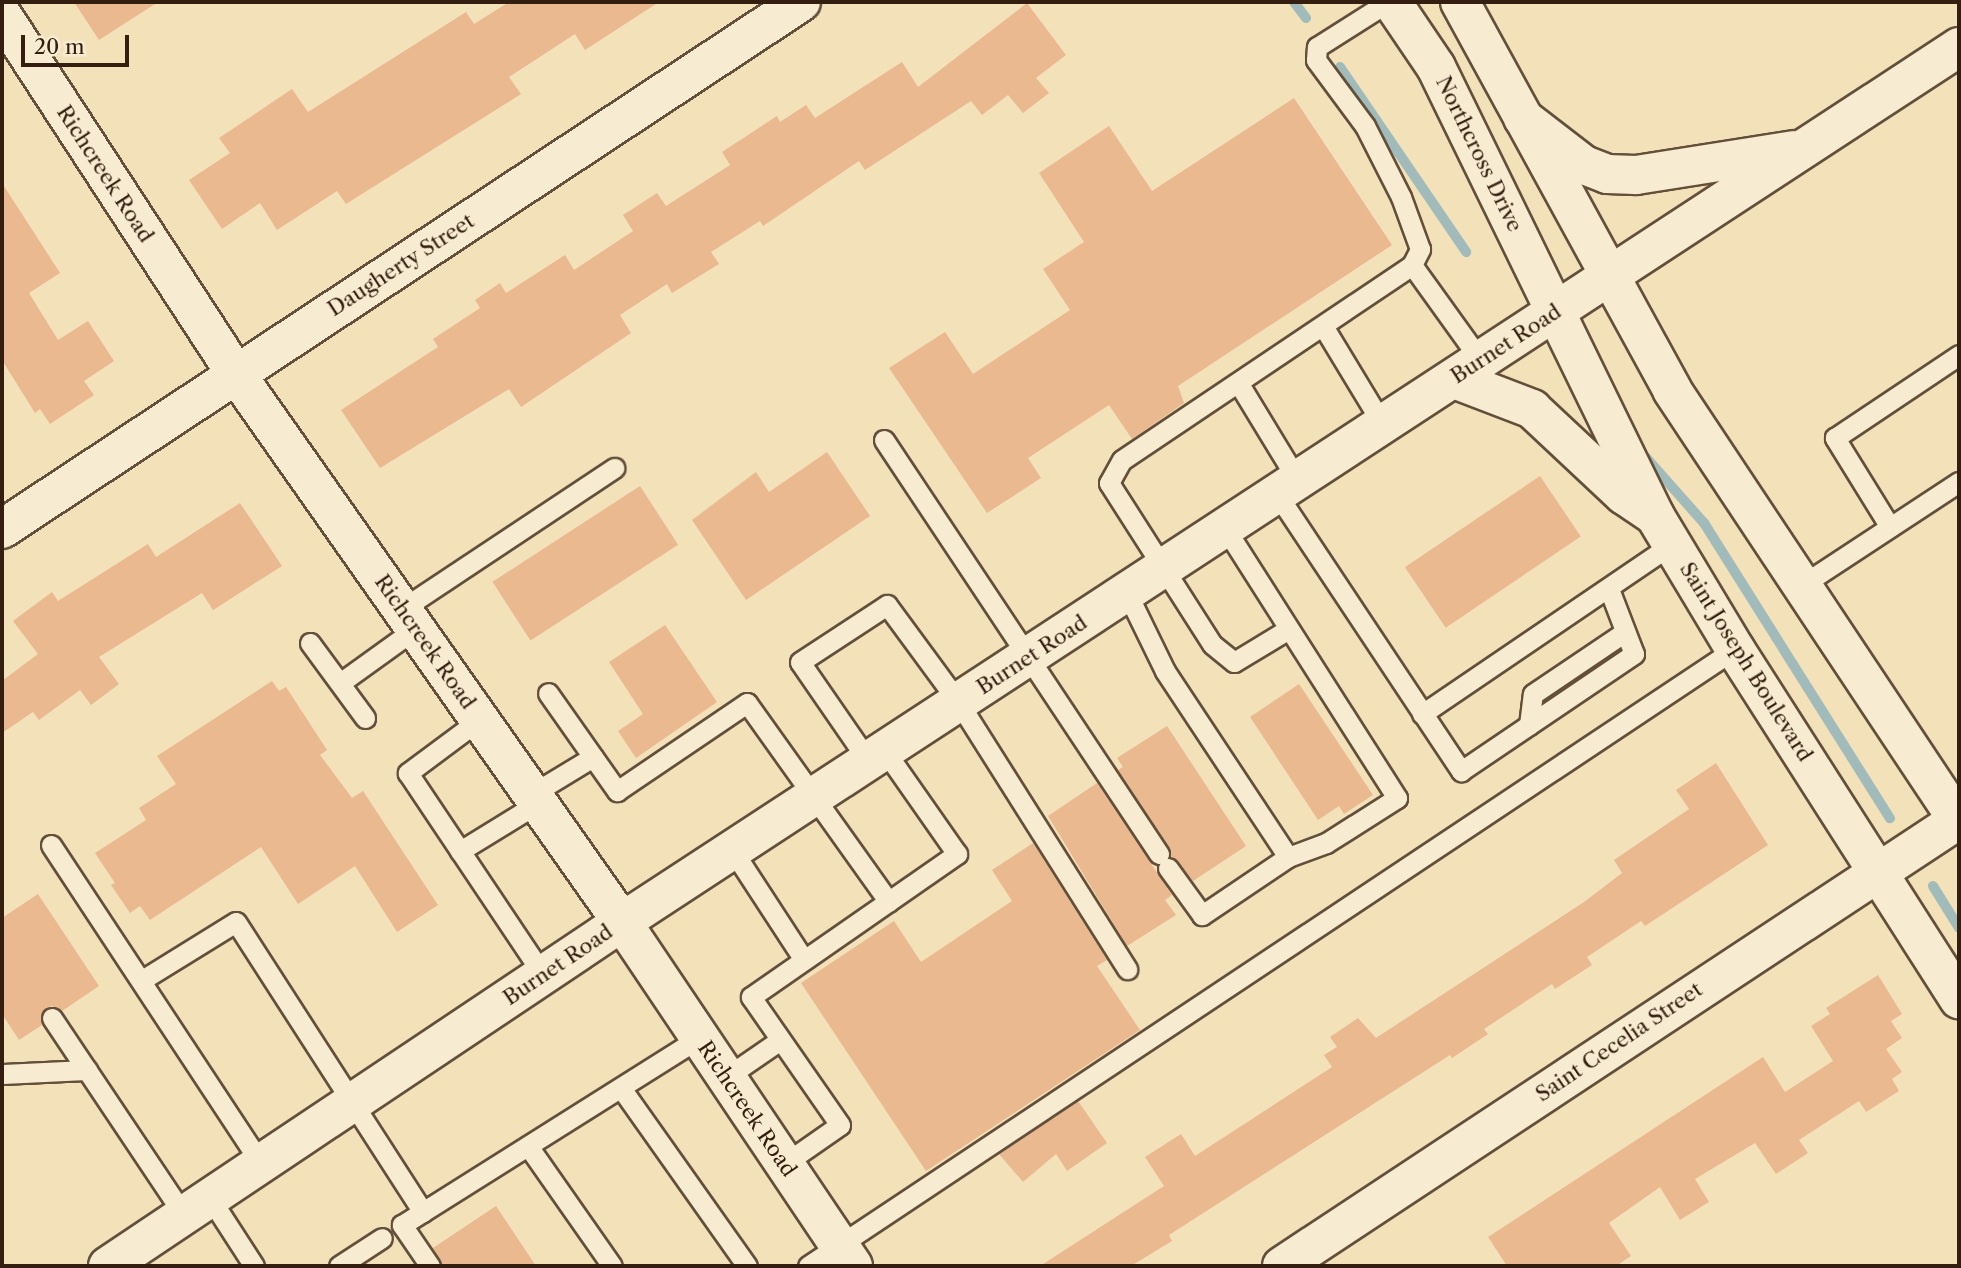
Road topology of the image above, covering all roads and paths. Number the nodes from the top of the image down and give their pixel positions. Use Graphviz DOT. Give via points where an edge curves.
graph roads {
  1 [pos="801,2"];
  2 [pos="1390,2"];
  3 [pos="1460,2"];
  4 [pos="2,15"];
  5 [pos="1959,47"];
  6 [pos="1523,118"];
  7 [pos="1808,148"];
  8 [pos="1412,265"];
  9 [pos="1611,275"];
  10 [pos="1557,311"];
  11 [pos="1323,326"];
  12 [pos="1959,355"];
  13 [pos="1467,370"];
  14 [pos="236,374"];
  15 [pos="1239,384"];
  16 [pos="1383,425"];
  17 [pos="884,440"];
  18 [pos="614,468"];
  19 [pos="1959,482"];
  20 [pos="1288,487"];
  21 [pos="1891,527"];
  22 [pos="1225,528"];
  23 [pos="2,529"];
  24 [pos="1664,530"];
  25 [pos="1161,570"];
  26 [pos="1802,586"];
  27 [pos="1609,589"];
  28 [pos="1127,593"];
  29 [pos="408,619"];
  30 [pos="1287,630"];
  31 [pos="310,643"];
  32 [pos="1735,649"];
  33 [pos="1026,659"];
  34 [pos="340,683"];
  35 [pos="548,693"];
  36 [pos="959,703"];
  37 [pos="1422,714"];
  38 [pos="365,718"];
  39 [pos="479,720"];
  40 [pos="877,756"];
  41 [pos="593,757"];
  42 [pos="535,798"];
  43 [pos="813,799"];
  44 [pos="1959,820"];
  45 [pos="51,845"];
  46 [pos="460,851"];
  47 [pos="733,851"];
  48 [pos="1288,857"];
  49 [pos="1878,870"];
  50 [pos="888,901"];
  51 [pos="622,922"];
  52 [pos="804,960"];
  53 [pos="1127,969"];
  54 [pos="543,975"];
  55 [pos="142,980"];
  56 [pos="1959,999"];
  57 [pos="52,1018"];
  58 [pos="699,1038"];
  59 [pos="780,1040"];
  60 [pos="87,1070"];
  61 [pos="2,1074"];
  62 [pos="726,1077"];
  63 [pos="621,1088"];
  64 [pos="353,1103"];
  65 [pos="528,1146"];
  66 [pos="261,1164"];
  67 [pos="784,1164"];
  68 [pos="197,1207"];
  69 [pos="424,1212"];
  70 [pos="382,1238"];
  71 [pos="846,1255"];
  72 [pos="107,1266"];
  73 [pos="254,1266"];
  74 [pos="339,1266"];
  75 [pos="430,1266"];
  76 [pos="612,1266"];
  77 [pos="747,1266"];
  78 [pos="808,1266"];
  79 [pos="1282,1266"];
  1 -- 14 [label="street, Daugherty Street"];
  2 -- 8 [label="lane" via="1317,47 1316,61 1365,126 1401,197 1420,249"];
  2 -- 10 [label="street, Northcross Drive" via="1436,67"];
  3 -- 6 [label="street"];
  4 -- 14 [label="street, Richcreek Road"];
  5 -- 7 [label="street, Burnet Road"];
  6 -- 7 [label="street" via="1584,165 1607,174 1636,175"];
  6 -- 9 [label="street"];
  7 -- 9 [label="street, Burnet Road"];
  8 -- 11 [label="lane"];
  8 -- 13 [label="lane"];
  9 -- 10 [label="street, Burnet Road"];
  9 -- 26 [label="street" via="1672,390"];
  10 -- 13 [label="street, Burnet Road"];
  10 -- 24 [label="street, Saint Joseph Boulevard"];
  11 -- 15 [label="lane"];
  11 -- 16 [label="lane"];
  12 -- 21 [label="lane" via="1835,438"];
  13 -- 16 [label="street, Burnet Road"];
  13 -- 24 [label="street" via="1532,410"];
  14 -- 23 [label="street, Daugherty Street"];
  14 -- 29 [label="street, Richcreek Road"];
  15 -- 20 [label="lane"];
  15 -- 25 [label="lane" via="1122,460 1109,483"];
  16 -- 20 [label="street, Burnet Road"];
  17 -- 33 [label="lane"];
  18 -- 29 [label="lane"];
  19 -- 21 [label="lane"];
  20 -- 22 [label="street, Burnet Road"];
  20 -- 37 [label="lane"];
  21 -- 26 [label="lane"];
  22 -- 25 [label="street, Burnet Road"];
  22 -- 30 [label="lane"];
  24 -- 27 [label="lane"];
  24 -- 32 [label="street, Saint Joseph Boulevard"];
  25 -- 28 [label="street, Burnet Road"];
  25 -- 30 [label="lane" via="1212,644 1234,662"];
  26 -- 44 [label="street"];
  27 -- 37 [label="lane"];
  27 -- 37 [label="lane" via="1634,654 1461,771"];
  28 -- 33 [label="street, Burnet Road"];
  28 -- 48 [label="lane" via="1165,671"];
  29 -- 34 [label="lane"];
  29 -- 39 [label="street, Richcreek Road"];
  30 -- 48 [label="lane" via="1397,798 1326,843"];
  31 -- 34 [label="lane"];
  32 -- 49 [label="street, Saint Joseph Boulevard"];
  32 -- 71 [label="lane"];
  33 -- 36 [label="street, Burnet Road"];
  33 -- 48 [label="lane" via="1202,915"];
  34 -- 38 [label="lane"];
  35 -- 41 [label="lane"];
  36 -- 40 [label="street, Burnet Road"];
  36 -- 40 [label="lane" via="887,605 800,662"];
  36 -- 53 [label="lane"];
  39 -- 42 [label="street, Richcreek Road"];
  39 -- 46 [label="lane" via="408,773"];
  40 -- 43 [label="street, Burnet Road"];
  40 -- 50 [label="lane" via="957,855"];
  41 -- 42 [label="lane"];
  41 -- 43 [label="lane" via="617,790 747,704"];
  42 -- 46 [label="lane"];
  42 -- 51 [label="street, Richcreek Road"];
  43 -- 47 [label="street, Burnet Road"];
  43 -- 50 [label="lane"];
  44 -- 49 [label="street, Saint Cecelia Street"];
  45 -- 55 [label="lane"];
  46 -- 54 [label="lane"];
  47 -- 51 [label="street, Burnet Road"];
  47 -- 52 [label="lane"];
  49 -- 56 [label="street, Saint Joseph Boulevard"];
  49 -- 79 [label="street, Saint Cecelia Street"];
  50 -- 52 [label="lane"];
  51 -- 54 [label="street, Burnet Road"];
  51 -- 58 [label="street, Richcreek Road"];
  52 -- 59 [label="lane" via="751,997"];
  54 -- 64 [label="street, Burnet Road"];
  55 -- 64 [label="lane" via="236,922"];
  55 -- 66 [label="lane"];
  57 -- 60 [label="lane"];
  58 -- 62 [label="street, Richcreek Road"];
  58 -- 63 [label="lane"];
  59 -- 62 [label="lane"];
  59 -- 67 [label="lane" via="840,1125"];
  60 -- 61 [label="lane"];
  60 -- 68 [label="lane"];
  62 -- 67 [label="street, Richcreek Road"];
  63 -- 65 [label="lane"];
  63 -- 77 [label="lane"];
  64 -- 66 [label="street, Burnet Road"];
  64 -- 69 [label="lane"];
  65 -- 69 [label="lane"];
  65 -- 76 [label="lane"];
  66 -- 68 [label="street, Burnet Road"];
  67 -- 71 [label="street, Richcreek Road"];
  68 -- 72 [label="street, Burnet Road"];
  68 -- 73 [label="lane"];
  69 -- 75 [label="lane" via="402,1226"];
  70 -- 74 [label="lane"];
  71 -- 78 [label="lane"];
}
